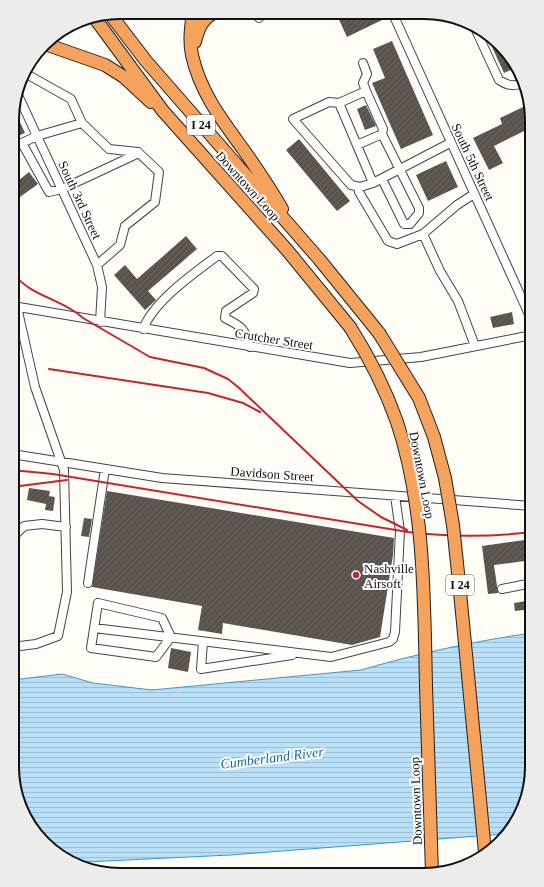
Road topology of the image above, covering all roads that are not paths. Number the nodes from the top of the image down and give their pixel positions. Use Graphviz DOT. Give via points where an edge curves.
graph roads {
  1 [pos="114,19"];
  2 [pos="192,19"];
  3 [pos="205,19"];
  4 [pos="395,19"];
  5 [pos="97,21"];
  6 [pos="479,36"];
  7 [pos="51,46"];
  8 [pos="192,55"];
  9 [pos="363,63"];
  10 [pos="29,75"];
  11 [pos="519,85"];
  12 [pos="366,91"];
  13 [pos="21,101"];
  14 [pos="339,103"];
  15 [pos="163,111"];
  16 [pos="82,123"];
  17 [pos="382,134"];
  18 [pos="37,136"];
  19 [pos="22,143"];
  20 [pos="450,143"];
  21 [pos="19,144"];
  22 [pos="357,145"];
  23 [pos="139,152"];
  24 [pos="400,169"];
  25 [pos="382,179"];
  26 [pos="373,183"];
  27 [pos="358,187"];
  28 [pos="62,189"];
  29 [pos="474,194"];
  30 [pos="295,232"];
  31 [pos="423,234"];
  32 [pos="97,265"];
  33 [pos="525,306"];
  34 [pos="19,308"];
  35 [pos="100,322"];
  36 [pos="19,323"];
  37 [pos="143,329"];
  38 [pos="525,336"];
  39 [pos="474,346"];
  40 [pos="250,347"];
  41 [pos="19,455"];
  42 [pos="60,462"];
  43 [pos="105,469"];
  44 [pos="395,496"];
  45 [pos="525,505"];
  46 [pos="66,527"];
  47 [pos="19,531"];
  48 [pos="88,583"];
  49 [pos="525,584"];
  50 [pos="502,589"];
  51 [pos="94,628"];
  52 [pos="171,637"];
  53 [pos="203,642"];
  54 [pos="19,646"];
  55 [pos="303,653"];
  56 [pos="485,847"];
  57 [pos="432,867"];
  1 -- 30 [label="highway, Downtown Loop / I 24" via="146,61"];
  2 -- 8 [label="highway"];
  3 -- 8 [label="highway" via="199,27"];
  4 -- 20 [label="street, South 5th Street"];
  5 -- 15 [label="highway, Downtown Loop / I 24"];
  6 -- 11 [label="street" via="499,80 505,84"];
  7 -- 15 [label="highway" via="105,65 124,77 139,93"];
  8 -- 30 [label="highway" via="200,83 211,104 263,177"];
  9 -- 12 [label="street" via="367,74 363,83"];
  10 -- 16 [label="street" via="71,99"];
  12 -- 14 [label="street"];
  12 -- 17 [label="street" via="383,129"];
  13 -- 18 [label="street, South 3rd Street"];
  14 -- 22 [label="street"];
  14 -- 27 [label="street" via="329,102 293,118 345,180"];
  15 -- 57 [label="highway, Downtown Loop / I 24, bridge" via="287,250 350,327 368,357 397,422 407,458 421,550"];
  16 -- 18 [label="street"];
  16 -- 23 [label="street" via="109,149"];
  17 -- 22 [label="street"];
  17 -- 24 [label="street"];
  18 -- 19 [label="street"];
  18 -- 28 [label="street, South 3rd Street"];
  19 -- 21 [label="street"];
  19 -- 28 [label="street" via="49,192"];
  20 -- 24 [label="street"];
  20 -- 29 [label="street, South 5th Street"];
  22 -- 26 [label="street"];
  23 -- 28 [label="street"];
  23 -- 32 [label="street" via="159,172 155,202 125,226 120,245"];
  24 -- 25 [label="street"];
  24 -- 25 [label="street" via="419,208 419,213 408,225 404,224"];
  25 -- 26 [label="street"];
  26 -- 27 [label="street"];
  27 -- 31 [label="street" via="388,241 397,244"];
  28 -- 32 [label="street, South 3rd Street"];
  29 -- 31 [label="street"];
  29 -- 33 [label="street, South 5th Street"];
  30 -- 56 [label="highway, Downtown Loop / I 24, bridge" via="379,333 419,398 434,437 445,478 453,525"];
  31 -- 39 [label="street" via="440,271 458,301"];
  32 -- 35 [label="street, South 3rd Street" via="102,288"];
  34 -- 35 [label="street, Crutcher Street"];
  35 -- 37 [label="street, Crutcher Street"];
  36 -- 42 [label="street" via="35,387"];
  37 -- 40 [label="street, Crutcher Street"];
  37 -- 40 [label="street" via="146,321 178,286 217,256 222,256 254,289 253,293 226,311 225,318 245,330"];
  38 -- 39 [label="street, Crutcher Street"];
  39 -- 40 [label="street, Crutcher Street" via="421,357 350,363"];
  41 -- 42 [label="street, Davidson Street"];
  42 -- 43 [label="street, Davidson Street"];
  42 -- 46 [label="street" via="64,470"];
  43 -- 44 [label="street, Davidson Street" via="162,478"];
  43 -- 48 [label="street"];
  44 -- 45 [label="street, Davidson Street"];
  44 -- 55 [label="street" via="400,531 395,632 392,639 369,648 331,657"];
  46 -- 47 [label="street" via="42,524 24,526"];
  46 -- 54 [label="street" via="67,592 58,636 36,644"];
  49 -- 50 [label="street"];
  51 -- 52 [label="street"];
  51 -- 52 [label="street" via="91,648 156,657"];
  51 -- 52 [label="street" via="98,603 162,618"];
  52 -- 53 [label="street"];
  53 -- 55 [label="street"];
  53 -- 55 [label="street" via="201,670"];
}
